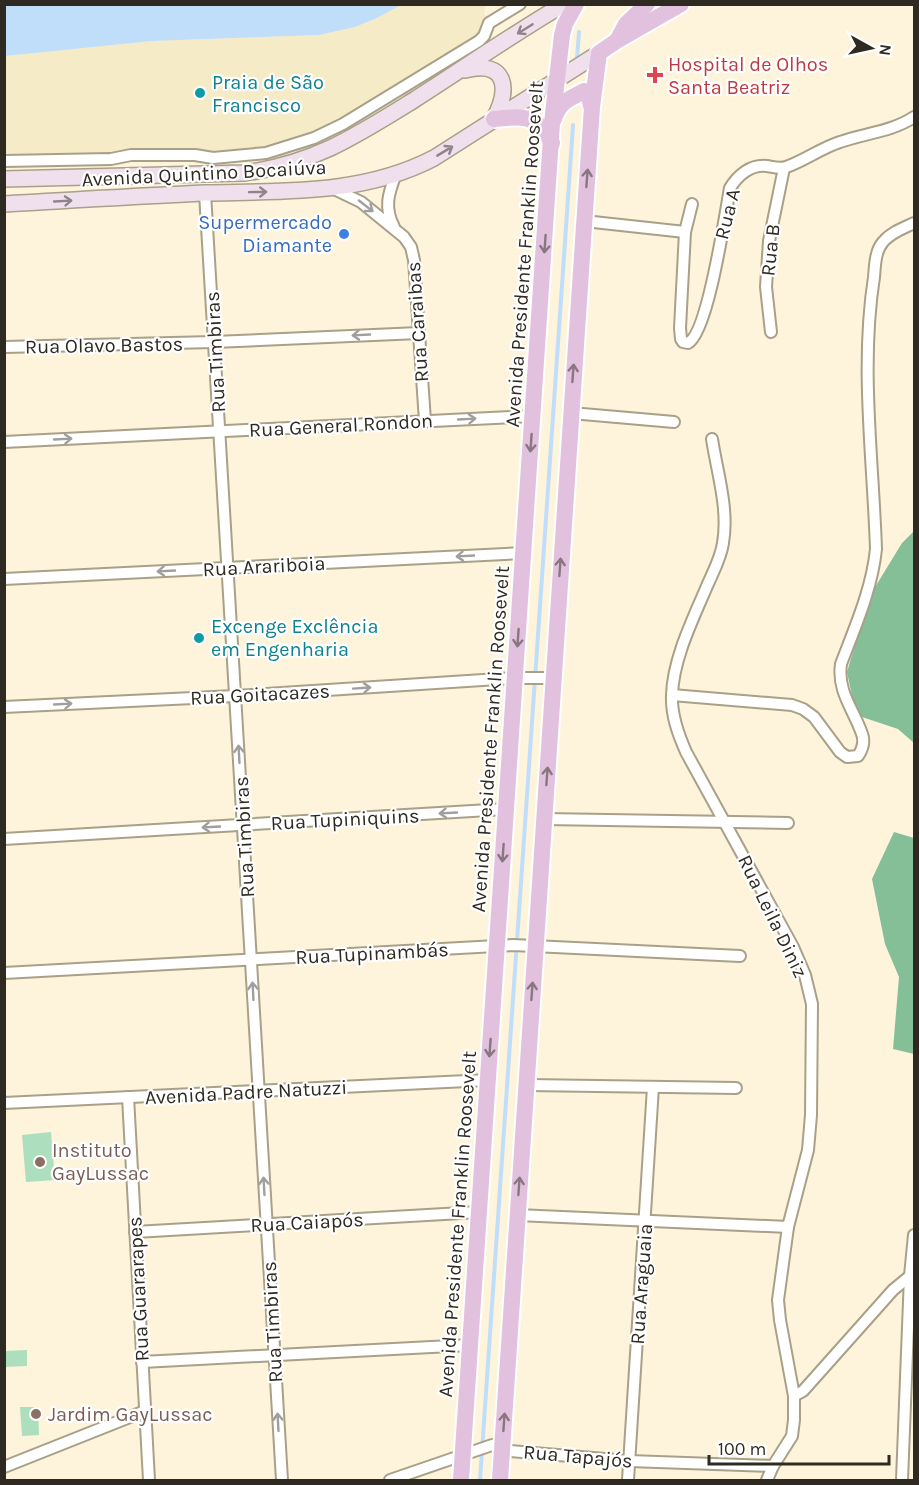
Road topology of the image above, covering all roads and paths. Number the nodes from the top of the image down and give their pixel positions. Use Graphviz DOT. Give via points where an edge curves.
graph roads {
  1 [pos="520,4"];
  2 [pos="564,4"];
  3 [pos="576,4"];
  4 [pos="647,4"];
  5 [pos="681,4"];
  6 [pos="618,40"];
  7 [pos="598,53"];
  8 [pos="460,71"];
  9 [pos="556,81"];
  10 [pos="592,106"];
  11 [pos="915,117"];
  12 [pos="494,119"];
  13 [pos="552,123"];
  14 [pos="552,143"];
  15 [pos="4,161"];
  16 [pos="784,168"];
  17 [pos="396,174"];
  18 [pos="4,179"];
  19 [pos="334,189"];
  20 [pos="206,193"];
  21 [pos="4,204"];
  22 [pos="692,204"];
  23 [pos="584,221"];
  24 [pos="915,223"];
  25 [pos="395,230"];
  26 [pos="685,232"];
  27 [pos="771,332"];
  28 [pos="419,333"];
  29 [pos="214,342"];
  30 [pos="4,347"];
  31 [pos="571,413"];
  32 [pos="533,416"];
  33 [pos="424,422"];
  34 [pos="674,422"];
  35 [pos="219,431"];
  36 [pos="712,439"];
  37 [pos="4,442"];
  38 [pos="524,553"];
  39 [pos="228,568"];
  40 [pos="4,579"];
  41 [pos="522,678"];
  42 [pos="547,678"];
  43 [pos="672,695"];
  44 [pos="235,696"];
  45 [pos="4,707"];
  46 [pos="506,809"];
  47 [pos="544,819"];
  48 [pos="725,822"];
  49 [pos="788,823"];
  50 [pos="243,825"];
  51 [pos="4,839"];
  52 [pos="531,945"];
  53 [pos="505,946"];
  54 [pos="740,956"];
  55 [pos="251,960"];
  56 [pos="4,968"];
  57 [pos="5,973"];
  58 [pos="488,1080"];
  59 [pos="527,1085"];
  60 [pos="653,1087"];
  61 [pos="736,1088"];
  62 [pos="258,1091"];
  63 [pos="128,1097"];
  64 [pos="4,1103"];
  65 [pos="479,1212"];
  66 [pos="517,1215"];
  67 [pos="644,1221"];
  68 [pos="266,1224"];
  69 [pos="788,1227"];
  70 [pos="135,1232"];
  71 [pos="915,1235"];
  72 [pos="910,1276"];
  73 [pos="470,1345"];
  74 [pos="274,1355"];
  75 [pos="142,1362"];
  76 [pos="794,1396"];
  77 [pos="145,1411"];
  78 [pos="497,1447"];
  79 [pos="469,1453"];
  80 [pos="629,1461"];
  81 [pos="773,1466"];
  82 [pos="4,1467"];
  83 [pos="149,1480"];
  84 [pos="282,1480"];
  85 [pos="390,1480"];
  86 [pos="461,1480"];
  87 [pos="500,1480"];
  88 [pos="628,1480"];
  89 [pos="767,1480"];
  90 [pos="902,1480"];
  1 -- 15 [label="street" via="489,23 479,41 368,110 314,138 287,147 213,158 131,155 111,159"];
  2 -- 8 [label="main road, Avenida Quintino Bocaiúva, one-way"];
  3 -- 9 [label="main road, Avenida Presidente Franklin Roosevelt" via="565,24"];
  4 -- 6 [label="main road" via="626,24"];
  5 -- 6 [label="main road, Avenida Quintino Bocaiúva"];
  6 -- 7 [label="main road, Avenida Quintino Bocaiúva"];
  7 -- 9 [label="main road, Avenida Quintino Bocaiúva"];
  7 -- 10 [label="main road"];
  8 -- 12 [label="main road" via="481,66 500,77 504,88 502,103"];
  8 -- 18 [label="main road, Avenida Quintino Bocaiúva" via="351,139 315,156 270,170"];
  9 -- 12 [label="main road, Avenida Quintino Bocaiúva"];
  9 -- 13 [label="main road, Avenida Presidente Franklin Roosevelt"];
  10 -- 13 [label="main road" via="584,91 562,103"];
  23 -- 10 [label="main road, one-way"];
  11 -- 16 [label="street, Rua A" via="901,126 821,149"];
  12 -- 14 [label="main road" via="534,120 545,129"];
  17 -- 12 [label="main road, Avenida Quintino Bocaiúva, one-way" via="434,158"];
  13 -- 14 [label="main road, Avenida Presidente Franklin Roosevelt"];
  14 -- 32 [label="main road, Avenida Presidente Franklin Roosevelt, one-way"];
  16 -- 26 [label="street, Rua A" via="751,168 730,188 703,317 691,342 683,342 680,328"];
  16 -- 27 [label="street, Rua B" via="769,241 766,287"];
  17 -- 19 [label="main road, Avenida Quintino Bocaiúva"];
  17 -- 25 [label="street, Rua Caraibas" via="387,204"];
  20 -- 19 [label="main road, Avenida Quintino Bocaiúva, one-way"];
  19 -- 25 [label="street, Rua Caraibas, one-way" via="361,202"];
  21 -- 20 [label="main road, Avenida Quintino Bocaiúva, one-way"];
  20 -- 29 [label="street, Rua Timbiras"];
  22 -- 26 [label="street"];
  23 -- 26 [label="street"];
  31 -- 23 [label="main road, one-way"];
  24 -- 43 [label="street" via="883,242 869,306 868,413 876,549 866,598 840,675 841,686 863,735 862,749 858,756 847,757 814,717 792,705"];
  25 -- 28 [label="street, Rua Caraibas" via="411,247"];
  28 -- 29 [label="street, Rua Olavo Bastos, one-way"];
  28 -- 33 [label="street, Rua Caraibas"];
  29 -- 30 [label="street, Rua Olavo Bastos"];
  29 -- 35 [label="street, Rua Timbiras"];
  31 -- 34 [label="street"];
  42 -- 31 [label="main road, one-way"];
  33 -- 32 [label="street, Rua General Rondon, one-way"];
  32 -- 38 [label="main road, Avenida Presidente Franklin Roosevelt, one-way"];
  33 -- 35 [label="street, Rua General Rondon"];
  37 -- 35 [label="street, Rua General Rondon, one-way"];
  35 -- 39 [label="street, Rua Timbiras"];
  36 -- 43 [label="street, Rua Leila Diniz" via="724,515 723,545 688,631"];
  38 -- 39 [label="street, Rua Arariboia, one-way"];
  38 -- 41 [label="main road, Avenida Presidente Franklin Roosevelt, one-way"];
  39 -- 40 [label="street, Rua Arariboia, one-way"];
  39 -- 44 [label="street, Rua Timbiras"];
  41 -- 42 [label="street, Rua Goitacazes"];
  44 -- 41 [label="street, Rua Goitacazes, one-way"];
  41 -- 46 [label="main road, Avenida Presidente Franklin Roosevelt"];
  47 -- 42 [label="main road, one-way"];
  43 -- 48 [label="street, Rua Leila Diniz" via="677,732"];
  45 -- 44 [label="street, Rua Goitacazes, one-way"];
  50 -- 44 [label="street, Rua Timbiras, one-way"];
  46 -- 50 [label="street, Rua Tupiniquins, one-way"];
  46 -- 53 [label="main road, Avenida Presidente Franklin Roosevelt, one-way"];
  47 -- 48 [label="street"];
  47 -- 52 [label="main road"];
  48 -- 49 [label="street"];
  48 -- 69 [label="street, Rua Leila Diniz" via="792,947 812,1004 812,1115 808,1150"];
  50 -- 51 [label="street, Rua Tupiniquins, one-way"];
  50 -- 55 [label="street, Rua Timbiras"];
  52 -- 53 [label="street, Rua Tupinambás"];
  52 -- 54 [label="street, Rua Tupinambás"];
  59 -- 52 [label="main road, one-way"];
  53 -- 55 [label="street, Rua Tupinambás"];
  53 -- 58 [label="main road, Avenida Presidente Franklin Roosevelt, one-way"];
  55 -- 57 [label="street, Rua Tupinambás"];
  62 -- 55 [label="street, Rua Timbiras, one-way"];
  56 -- 57 [label="street"];
  58 -- 62 [label="street, Avenida Padre Natuzzi"];
  58 -- 65 [label="main road, Avenida Presidente Franklin Roosevelt"];
  59 -- 60 [label="street"];
  66 -- 59 [label="main road, one-way"];
  60 -- 61 [label="street"];
  60 -- 67 [label="street, Rua Araguaia"];
  62 -- 63 [label="street, Avenida Padre Natuzzi"];
  68 -- 62 [label="street, Rua Timbiras, one-way"];
  63 -- 64 [label="street, Avenida Padre Natuzzi"];
  63 -- 70 [label="street, Rua Guararapes"];
  65 -- 68 [label="street, Rua Caiapós"];
  65 -- 73 [label="main road, Avenida Presidente Franklin Roosevelt"];
  66 -- 67 [label="street"];
  78 -- 66 [label="main road, one-way"];
  67 -- 69 [label="street"];
  67 -- 80 [label="street, Rua Araguaia"];
  68 -- 70 [label="street, Rua Caiapós"];
  68 -- 74 [label="street, Rua Timbiras"];
  69 -- 76 [label="street, Rua Leila Diniz" via="778,1300"];
  70 -- 75 [label="street, Rua Guararapes"];
  71 -- 72 [label="street"];
  72 -- 76 [label="street"];
  72 -- 90 [label="street"];
  73 -- 74 [label="street"];
  73 -- 79 [label="main road, Avenida Presidente Franklin Roosevelt"];
  74 -- 75 [label="street"];
  84 -- 74 [label="street, Rua Timbiras, one-way"];
  75 -- 77 [label="street, Rua Guararapes"];
  76 -- 81 [label="street, Rua Leila Diniz" via="792,1436"];
  77 -- 82 [label="street"];
  77 -- 83 [label="street, Rua Guararapes"];
  78 -- 79 [label="street, Rua Tapajós"];
  78 -- 80 [label="street, Rua Tapajós"];
  78 -- 87 [label="main road"];
  79 -- 85 [label="street, Rua Tapajós"];
  79 -- 86 [label="main road, Avenida Presidente Franklin Roosevelt"];
  80 -- 81 [label="street, Rua Tapajós"];
  80 -- 88 [label="street, Rua Araguaia"];
  81 -- 89 [label="street, Rua Leila Diniz"];
}
